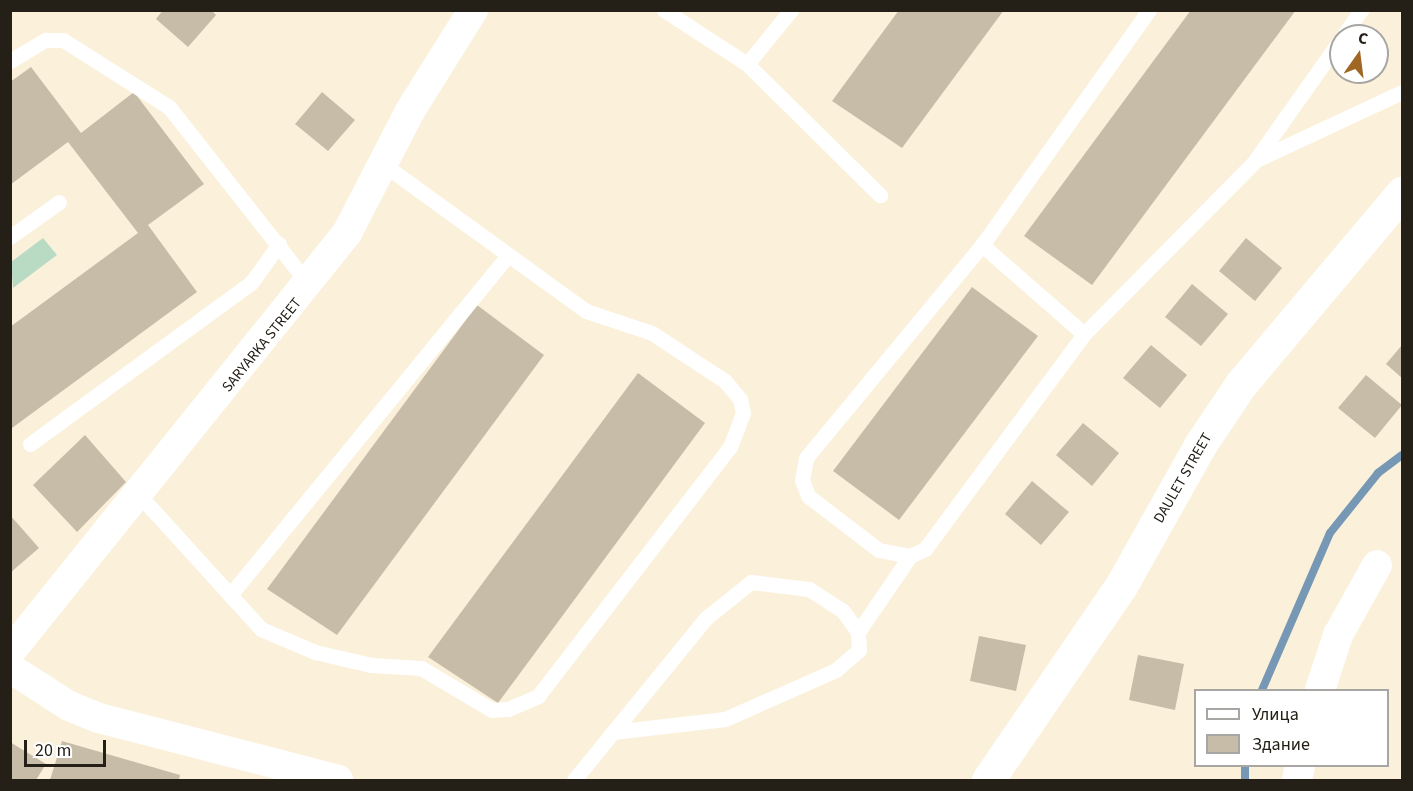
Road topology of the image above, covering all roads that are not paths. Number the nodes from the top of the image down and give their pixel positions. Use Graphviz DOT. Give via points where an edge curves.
graph roads {
  1 [pos="473,10"];
  2 [pos="664,10"];
  3 [pos="791,10"];
  4 [pos="1149,10"];
  5 [pos="1361,10"];
  6 [pos="1352,24"];
  7 [pos="1329,56"];
  8 [pos="10,61"];
  9 [pos="747,64"];
  10 [pos="1402,92"];
  11 [pos="1256,160"];
  12 [pos="383,164"];
  13 [pos="1402,193"];
  14 [pos="880,195"];
  15 [pos="59,202"];
  16 [pos="10,237"];
  17 [pos="279,244"];
  18 [pos="982,245"];
  19 [pos="507,256"];
  20 [pos="310,285"];
  21 [pos="1084,334"];
  22 [pos="30,444"];
  23 [pos="141,497"];
  24 [pos="910,556"];
  25 [pos="1377,564"];
  26 [pos="230,595"];
  27 [pos="858,632"];
  28 [pos="10,652"];
  29 [pos="10,668"];
  30 [pos="1320,689"];
  31 [pos="613,732"];
  32 [pos="338,780"];
  33 [pos="574,780"];
  34 [pos="988,780"];
  1 -- 12 [label="street, SARYARKA STREET"];
  2 -- 9 [label="lane"];
  3 -- 9 [label="lane"];
  4 -- 18 [label="lane"];
  5 -- 6 [label="lane"];
  7 -- 11 [label="lane"];
  8 -- 17 [label="lane" via="45,40 63,40 169,107"];
  9 -- 14 [label="lane"];
  10 -- 11 [label="lane"];
  11 -- 21 [label="lane"];
  12 -- 19 [label="lane"];
  12 -- 20 [label="street, SARYARKA STREET" via="347,233"];
  13 -- 34 [label="street, DAULET STREET" via="1241,384 1200,445 1121,586"];
  15 -- 16 [label="lane"];
  17 -- 20 [label="lane"];
  17 -- 22 [label="lane" via="251,283"];
  18 -- 21 [label="lane"];
  18 -- 24 [label="lane" via="806,458 802,480 808,496 879,550"];
  19 -- 26 [label="lane"];
  19 -- 26 [label="lane" via="586,311 652,333 716,375 740,399 743,413 730,447 538,696 492,710 421,668 371,665 315,652 261,629"];
  20 -- 23 [label="street, SARYARKA STREET"];
  21 -- 24 [label="lane" via="925,549"];
  23 -- 26 [label="lane"];
  23 -- 28 [label="street, SARYARKA STREET"];
  24 -- 27 [label="lane"];
  25 -- 30 [label="street" via="1338,635"];
  27 -- 31 [label="lane" via="859,650 836,670 725,719"];
  27 -- 31 [label="lane" via="843,611 809,589 751,582 706,618"];
  29 -- 32 [label="street" via="69,706 99,718"];
  31 -- 33 [label="lane"];
}
